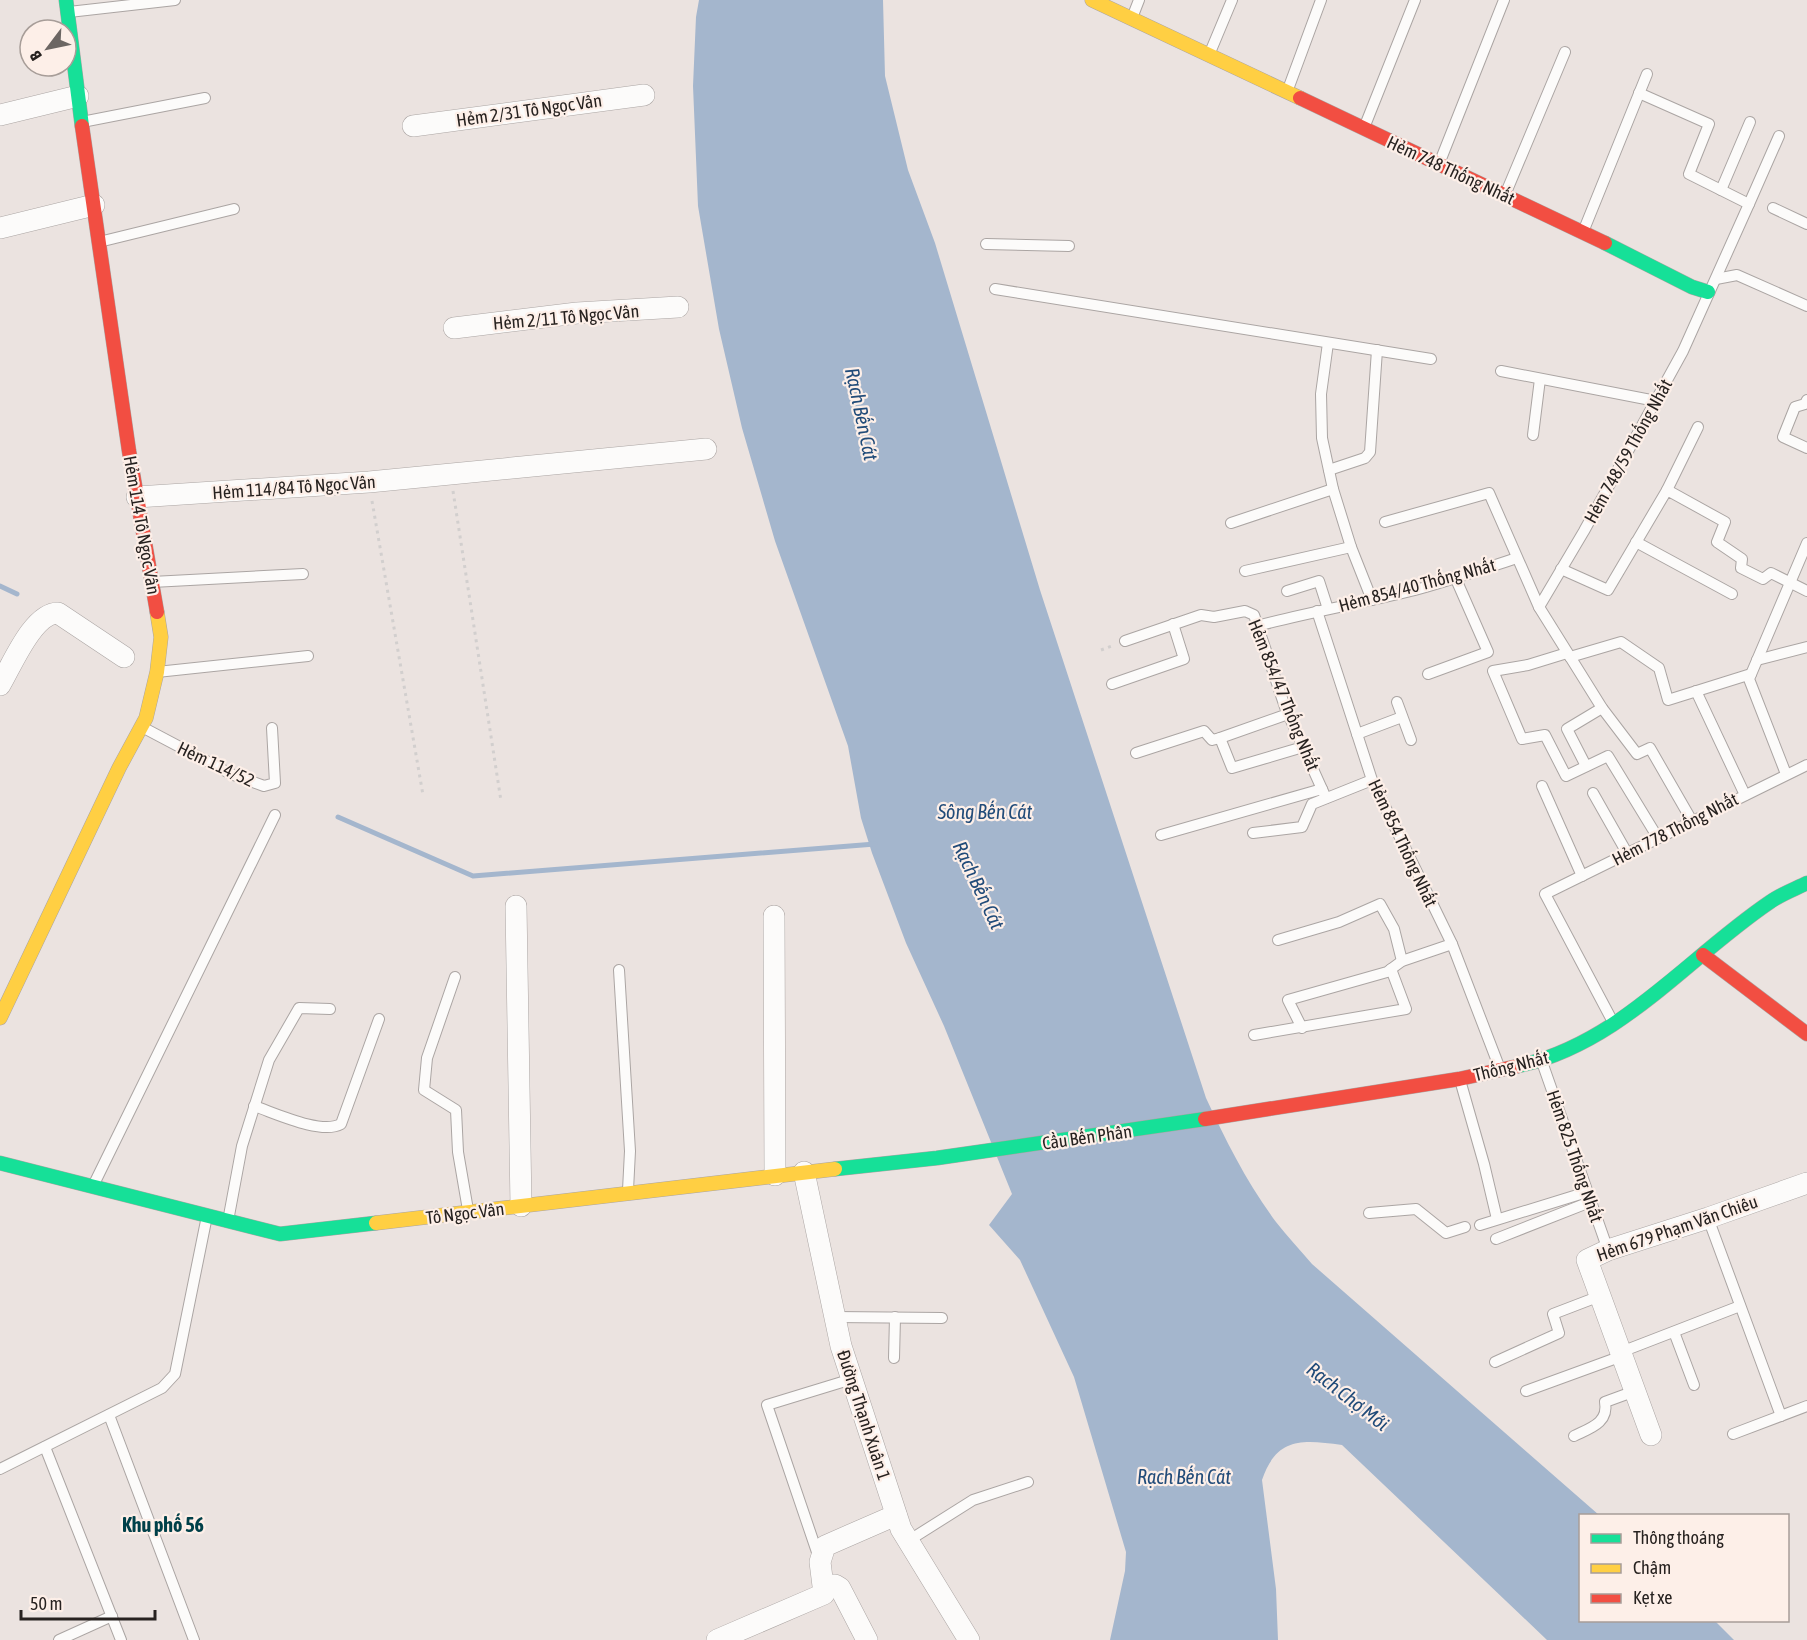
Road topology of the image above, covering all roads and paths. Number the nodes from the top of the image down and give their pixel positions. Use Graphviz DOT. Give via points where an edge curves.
graph roads {
  1 [pos="176,0"];
  2 [pos="1092,0"];
  3 [pos="1139,0"];
  4 [pos="1232,0"];
  5 [pos="1321,0"];
  6 [pos="1415,0"];
  7 [pos="1504,0"];
  8 [pos="67,6"];
  9 [pos="1132,18"];
  10 [pos="1565,52"];
  11 [pos="1209,55"];
  12 [pos="1647,74"];
  13 [pos="1287,92"];
  14 [pos="1639,93"];
  15 [pos="644,95"];
  16 [pos="78,96"];
  17 [pos="205,98"];
  18 [pos="0,116"];
  19 [pos="81,122"];
  20 [pos="1750,122"];
  21 [pos="413,126"];
  22 [pos="1364,128"];
  23 [pos="1779,136"];
  24 [pos="1439,164"];
  25 [pos="1721,190"];
  26 [pos="1505,195"];
  27 [pos="1749,204"];
  28 [pos="94,205"];
  29 [pos="1773,208"];
  30 [pos="234,209"];
  31 [pos="1807,224"];
  32 [pos="0,228"];
  33 [pos="1583,232"];
  34 [pos="99,242"];
  35 [pos="986,244"];
  36 [pos="1069,246"];
  37 [pos="1712,285"];
  38 [pos="995,289"];
  39 [pos="1807,306"];
  40 [pos="678,307"];
  41 [pos="454,328"];
  42 [pos="1328,343"];
  43 [pos="1377,350"];
  44 [pos="1431,359"];
  45 [pos="1501,371"];
  46 [pos="1540,378"];
  47 [pos="1807,400"];
  48 [pos="1656,401"];
  49 [pos="1698,427"];
  50 [pos="1533,435"];
  51 [pos="1807,448"];
  52 [pos="706,449"];
  53 [pos="1329,470"];
  54 [pos="450,474"];
  55 [pos="369,482"];
  56 [pos="1333,489"];
  57 [pos="1667,490"];
  58 [pos="137,497"];
  59 [pos="1232,522"];
  60 [pos="1385,522"];
  61 [pos="1636,542"];
  62 [pos="1807,543"];
  63 [pos="1351,547"];
  64 [pos="1517,558"];
  65 [pos="1561,569"];
  66 [pos="1245,572"];
  67 [pos="303,574"];
  68 [pos="1455,577"];
  69 [pos="152,582"];
  70 [pos="1790,583"];
  71 [pos="1287,591"];
  72 [pos="1807,591"];
  73 [pos="1732,594"];
  74 [pos="1372,600"];
  75 [pos="1539,607"];
  76 [pos="1322,610"];
  77 [pos="1173,624"];
  78 [pos="1257,626"];
  79 [pos="1125,641"];
  80 [pos="1807,647"];
  81 [pos="1568,655"];
  82 [pos="308,656"];
  83 [pos="124,657"];
  84 [pos="1757,660"];
  85 [pos="157,672"];
  86 [pos="1428,674"];
  87 [pos="1751,674"];
  88 [pos="1112,684"];
  89 [pos="0,686"];
  90 [pos="1696,691"];
  91 [pos="1397,702"];
  92 [pos="1602,708"];
  93 [pos="1288,714"];
  94 [pos="1402,717"];
  95 [pos="141,727"];
  96 [pos="272,728"];
  97 [pos="1357,734"];
  98 [pos="1220,738"];
  99 [pos="1411,740"];
  100 [pos="1303,747"];
  101 [pos="1136,753"];
  102 [pos="1807,765"];
  103 [pos="1586,766"];
  104 [pos="1786,774"];
  105 [pos="1372,780"];
  106 [pos="1542,786"];
  107 [pos="1324,793"];
  108 [pos="1593,793"];
  109 [pos="423,795"];
  110 [pos="1744,795"];
  111 [pos="501,801"];
  112 [pos="275,815"];
  113 [pos="1692,821"];
  114 [pos="1253,833"];
  115 [pos="1161,835"];
  116 [pos="1659,838"];
  117 [pos="1627,853"];
  118 [pos="1582,876"];
  119 [pos="1807,883"];
  120 [pos="516,906"];
  121 [pos="774,916"];
  122 [pos="1278,940"];
  123 [pos="1452,944"];
  124 [pos="1702,955"];
  125 [pos="1402,961"];
  126 [pos="1391,969"];
  127 [pos="619,970"];
  128 [pos="455,977"];
  129 [pos="330,1009"];
  130 [pos="0,1018"];
  131 [pos="379,1019"];
  132 [pos="1614,1025"];
  133 [pos="1302,1028"];
  134 [pos="1807,1034"];
  135 [pos="1254,1035"];
  136 [pos="1542,1061"];
  137 [pos="1501,1070"];
  138 [pos="1460,1079"];
  139 [pos="254,1106"];
  140 [pos="1236,1115"];
  141 [pos="937,1158"];
  142 [pos="0,1163"];
  143 [pos="804,1172"];
  144 [pos="775,1175"];
  145 [pos="1807,1183"];
  146 [pos="92,1187"];
  147 [pos="628,1193"];
  148 [pos="1588,1197"];
  149 [pos="521,1206"];
  150 [pos="468,1213"];
  151 [pos="1369,1213"];
  152 [pos="207,1216"];
  153 [pos="1708,1218"];
  154 [pos="1497,1219"];
  155 [pos="228,1221"];
  156 [pos="1480,1225"];
  157 [pos="1465,1227"];
  158 [pos="1496,1239"];
  159 [pos="1608,1250"];
  160 [pos="1600,1296"];
  161 [pos="1740,1306"];
  162 [pos="834,1317"];
  163 [pos="895,1317"];
  164 [pos="942,1318"];
  165 [pos="1674,1332"];
  166 [pos="1622,1354"];
  167 [pos="894,1358"];
  168 [pos="1495,1362"];
  169 [pos="852,1379"];
  170 [pos="1694,1385"];
  171 [pos="1526,1391"];
  172 [pos="1635,1391"];
  173 [pos="1807,1406"];
  174 [pos="109,1415"];
  175 [pos="1781,1416"];
  176 [pos="1733,1434"];
  177 [pos="1651,1435"];
  178 [pos="1574,1436"];
  179 [pos="45,1447"];
  180 [pos="0,1469"];
  181 [pos="1028,1482"];
  182 [pos="896,1515"];
  183 [pos="908,1541"];
  184 [pos="820,1562"];
  185 [pos="824,1586"];
  186 [pos="112,1616"];
  187 [pos="727,1638"];
  188 [pos="59,1640"];
  189 [pos="121,1640"];
  190 [pos="194,1640"];
  191 [pos="867,1640"];
  192 [pos="969,1640"];
  1 -- 8 [label="lane"];
  2 -- 9 [label="main road, Hẻm 748 Thống Nhất"];
  3 -- 9 [label="lane"];
  4 -- 11 [label="lane"];
  5 -- 13 [label="lane"];
  6 -- 22 [label="lane"];
  7 -- 24 [label="lane"];
  8 -- 16 [label="main road, Hẻm 114 Tô Ngọc Vân"];
  9 -- 11 [label="main road, Hẻm 748 Thống Nhất"];
  10 -- 26 [label="lane"];
  11 -- 13 [label="main road, Hẻm 748 Thống Nhất"];
  12 -- 14 [label="lane"];
  13 -- 22 [label="main road, Hẻm 748 Thống Nhất"];
  14 -- 25 [label="lane" via="1709,124 1689,174"];
  14 -- 33 [label="lane"];
  15 -- 21 [label="street, Hẻm 2/31 Tô Ngọc Vân"];
  16 -- 18 [label="street"];
  16 -- 19 [label="main road, Hẻm 114 Tô Ngọc Vân"];
  17 -- 19 [label="lane"];
  19 -- 28 [label="main road, Hẻm 114 Tô Ngọc Vân"];
  20 -- 25 [label="lane"];
  22 -- 24 [label="main road, Hẻm 748 Thống Nhất"];
  23 -- 27 [label="lane, Hẻm 748/59 Thống Nhất"];
  24 -- 26 [label="main road, Hẻm 748 Thống Nhất"];
  25 -- 27 [label="lane"];
  26 -- 33 [label="main road, Hẻm 748 Thống Nhất"];
  27 -- 37 [label="lane, Hẻm 748/59 Thống Nhất"];
  28 -- 32 [label="street"];
  28 -- 34 [label="main road, Hẻm 114 Tô Ngọc Vân"];
  29 -- 31 [label="lane"];
  30 -- 34 [label="lane"];
  33 -- 37 [label="main road, Hẻm 748 Thống Nhất" via="1692,286"];
  34 -- 58 [label="main road, Hẻm 114 Tô Ngọc Vân"];
  35 -- 36 [label="lane"];
  37 -- 39 [label="lane, Hẻm 748 Thống Nhất" via="1737,275"];
  37 -- 48 [label="lane, Hẻm 748/59 Thống Nhất"];
  38 -- 42 [label="lane"];
  40 -- 41 [label="street, Hẻm 2/11 Tô Ngọc Vân" via="577,313"];
  42 -- 43 [label="lane"];
  42 -- 53 [label="lane" via="1321,394 1322,438"];
  43 -- 44 [label="lane"];
  43 -- 53 [label="lane" via="1370,452 1365,458"];
  45 -- 46 [label="lane"];
  46 -- 48 [label="lane"];
  46 -- 50 [label="lane"];
  47 -- 51 [label="lane" via="1795,407 1783,437"];
  48 -- 65 [label="lane, Hẻm 748/59 Thống Nhất"];
  49 -- 57 [label="lane"];
  52 -- 54 [label="street, Hẻm 114/84 Tô Ngọc Vân"];
  53 -- 56 [label="lane"];
  54 -- 55 [label="street, Hẻm 114/84 Tô Ngọc Vân"];
  54 -- 111 [label="path"];
  55 -- 58 [label="street, Hẻm 114/84 Tô Ngọc Vân"];
  55 -- 109 [label="path"];
  56 -- 59 [label="lane"];
  56 -- 63 [label="lane"];
  57 -- 61 [label="lane"];
  57 -- 70 [label="lane" via="1725,522 1717,542 1742,559 1741,568 1763,579 1771,573"];
  58 -- 69 [label="main road, Hẻm 114 Tô Ngọc Vân"];
  60 -- 64 [label="lane" via="1489,493"];
  61 -- 65 [label="lane" via="1608,590"];
  61 -- 73 [label="lane"];
  62 -- 70 [label="lane"];
  63 -- 66 [label="lane"];
  63 -- 74 [label="lane"];
  64 -- 68 [label="lane, Hẻm 854/40 Thống Nhất"];
  64 -- 75 [label="lane"];
  65 -- 75 [label="lane, Hẻm 748/59 Thống Nhất"];
  67 -- 69 [label="lane"];
  68 -- 74 [label="lane, Hẻm 854/40 Thống Nhất"];
  68 -- 86 [label="lane" via="1488,652"];
  69 -- 85 [label="main road, Hẻm 114 Tô Ngọc Vân" via="161,637"];
  70 -- 72 [label="lane"];
  70 -- 84 [label="lane"];
  71 -- 76 [label="lane, Hẻm 854 Thống Nhất" via="1319,581"];
  74 -- 76 [label="lane, Hẻm 854/40 Thống Nhất"];
  75 -- 81 [label="lane"];
  76 -- 78 [label="lane, Hẻm 854/40 Thống Nhất"];
  76 -- 97 [label="lane, Hẻm 854 Thống Nhất"];
  77 -- 78 [label="lane, Hẻm 854/47 Thống Nhất" via="1201,615 1214,617 1245,611 1254,615"];
  77 -- 79 [label="lane, Hẻm 854/47 Thống Nhất"];
  77 -- 88 [label="lane" via="1184,659"];
  78 -- 93 [label="lane, Hẻm 854/47 Thống Nhất"];
  80 -- 84 [label="lane"];
  81 -- 90 [label="lane" via="1621,642 1659,668 1668,700"];
  81 -- 92 [label="lane"];
  81 -- 103 [label="lane" via="1493,671 1522,739 1545,735 1566,776"];
  82 -- 85 [label="lane"];
  83 -- 89 [label="street" via="58,614 51,614 31,631"];
  84 -- 87 [label="lane"];
  85 -- 95 [label="main road, Hẻm 114 Tô Ngọc Vân"];
  87 -- 90 [label="lane"];
  87 -- 104 [label="lane" via="1749,679"];
  90 -- 110 [label="lane"];
  91 -- 94 [label="lane"];
  92 -- 103 [label="lane" via="1567,729"];
  92 -- 113 [label="lane" via="1637,754 1650,748"];
  93 -- 98 [label="lane"];
  93 -- 100 [label="lane, Hẻm 854/47 Thống Nhất"];
  94 -- 97 [label="lane"];
  94 -- 99 [label="lane"];
  95 -- 96 [label="lane, Hẻm 114/52" via="231,774 264,786 275,783"];
  95 -- 130 [label="main road, Hẻm 114 Tô Ngọc Vân"];
  97 -- 105 [label="lane, Hẻm 854 Thống Nhất"];
  98 -- 100 [label="lane" via="1232,768"];
  98 -- 101 [label="lane" via="1212,740 1204,731"];
  100 -- 107 [label="lane, Hẻm 854/47 Thống Nhất"];
  102 -- 104 [label="lane, Hẻm 778 Thống Nhất"];
  103 -- 116 [label="lane" via="1608,756"];
  104 -- 110 [label="lane, Hẻm 778 Thống Nhất"];
  105 -- 107 [label="lane"];
  105 -- 123 [label="lane, Hẻm 854 Thống Nhất"];
  106 -- 118 [label="lane"];
  107 -- 114 [label="lane" via="1312,804 1302,827"];
  107 -- 115 [label="lane"];
  108 -- 117 [label="lane"];
  110 -- 113 [label="lane, Hẻm 778 Thống Nhất"];
  112 -- 146 [label="lane"];
  113 -- 116 [label="lane, Hẻm 778 Thống Nhất"];
  116 -- 117 [label="lane, Hẻm 778 Thống Nhất"];
  117 -- 118 [label="lane, Hẻm 778 Thống Nhất"];
  118 -- 132 [label="lane, Hẻm 778 Thống Nhất" via="1545,894"];
  119 -- 124 [label="main road, Thống Nhất" via="1771,901"];
  120 -- 149 [label="street"];
  121 -- 144 [label="street"];
  122 -- 125 [label="lane" via="1339,922 1380,904 1394,929"];
  123 -- 125 [label="lane"];
  123 -- 137 [label="lane, Hẻm 854 Thống Nhất"];
  124 -- 132 [label="main road, Thống Nhất"];
  124 -- 134 [label="main road"];
  125 -- 126 [label="lane"];
  126 -- 133 [label="lane" via="1288,1000"];
  126 -- 133 [label="lane" via="1406,1009"];
  127 -- 147 [label="lane" via="630,1151"];
  128 -- 150 [label="lane" via="427,1058 424,1090 456,1110"];
  129 -- 139 [label="lane" via="299,1008 269,1060"];
  131 -- 139 [label="lane" via="341,1124 328,1128 311,1125"];
  132 -- 136 [label="main road, Thống Nhất"];
  133 -- 135 [label="lane"];
  136 -- 137 [label="main road, Thống Nhất"];
  136 -- 148 [label="lane, Hẻm 825 Thống Nhất"];
  137 -- 138 [label="main road, Thống Nhất"];
  138 -- 140 [label="main road, Thống Nhất"];
  138 -- 154 [label="lane"];
  139 -- 155 [label="lane"];
  140 -- 141 [label="main road, Cầu Bến Phân"];
  141 -- 143 [label="main road, Tô Ngọc Vân"];
  142 -- 146 [label="main road, Tô Ngọc Vân"];
  143 -- 144 [label="main road, Tô Ngọc Vân"];
  143 -- 162 [label="street, Đường Thạnh Xuân 1"];
  144 -- 147 [label="main road, Tô Ngọc Vân"];
  145 -- 153 [label="street, Hẻm 679 Phạm Văn Chiêu"];
  146 -- 152 [label="main road, Tô Ngọc Vân"];
  147 -- 149 [label="main road, Tô Ngọc Vân"];
  148 -- 154 [label="lane"];
  148 -- 158 [label="lane"];
  148 -- 159 [label="lane, Hẻm 825 Thống Nhất"];
  149 -- 150 [label="main road, Tô Ngọc Vân"];
  150 -- 155 [label="main road, Tô Ngọc Vân" via="280,1234"];
  151 -- 157 [label="lane" via="1416,1209 1446,1233"];
  152 -- 155 [label="main road, Tô Ngọc Vân"];
  152 -- 174 [label="lane" via="175,1374 162,1388"];
  153 -- 159 [label="street, Hẻm 679 Phạm Văn Chiêu"];
  153 -- 161 [label="lane"];
  154 -- 156 [label="lane"];
  159 -- 160 [label="street, Hẻm 679 Phạm Văn Chiêu" via="1587,1260"];
  160 -- 166 [label="street, Hẻm 679 Phạm Văn Chiêu"];
  160 -- 168 [label="lane" via="1553,1314 1559,1333"];
  161 -- 165 [label="lane"];
  161 -- 175 [label="lane"];
  162 -- 163 [label="lane"];
  162 -- 169 [label="street, Đường Thạnh Xuân 1"];
  163 -- 164 [label="lane"];
  163 -- 167 [label="lane"];
  165 -- 166 [label="lane"];
  165 -- 170 [label="lane"];
  166 -- 171 [label="lane"];
  166 -- 172 [label="street, Hẻm 679 Phạm Văn Chiêu"];
  169 -- 182 [label="street, Đường Thạnh Xuân 1"];
  169 -- 184 [label="lane" via="767,1405"];
  172 -- 177 [label="street, Hẻm 679 Phạm Văn Chiêu"];
  172 -- 178 [label="lane" via="1605,1402 1606,1410 1599,1424"];
  173 -- 175 [label="lane"];
  174 -- 179 [label="lane"];
  174 -- 190 [label="lane"];
  175 -- 176 [label="lane"];
  179 -- 180 [label="lane"];
  179 -- 186 [label="lane"];
  181 -- 183 [label="lane" via="973,1500"];
  182 -- 183 [label="street, Đường Thạnh Xuân 1"];
  182 -- 184 [label="street" via="825,1546"];
  183 -- 192 [label="street, Đường Thạnh Xuân 1"];
  184 -- 185 [label="street"];
  185 -- 187 [label="street" via="824,1594"];
  185 -- 191 [label="street" via="840,1588"];
  186 -- 188 [label="lane"];
  186 -- 189 [label="lane"];
}
